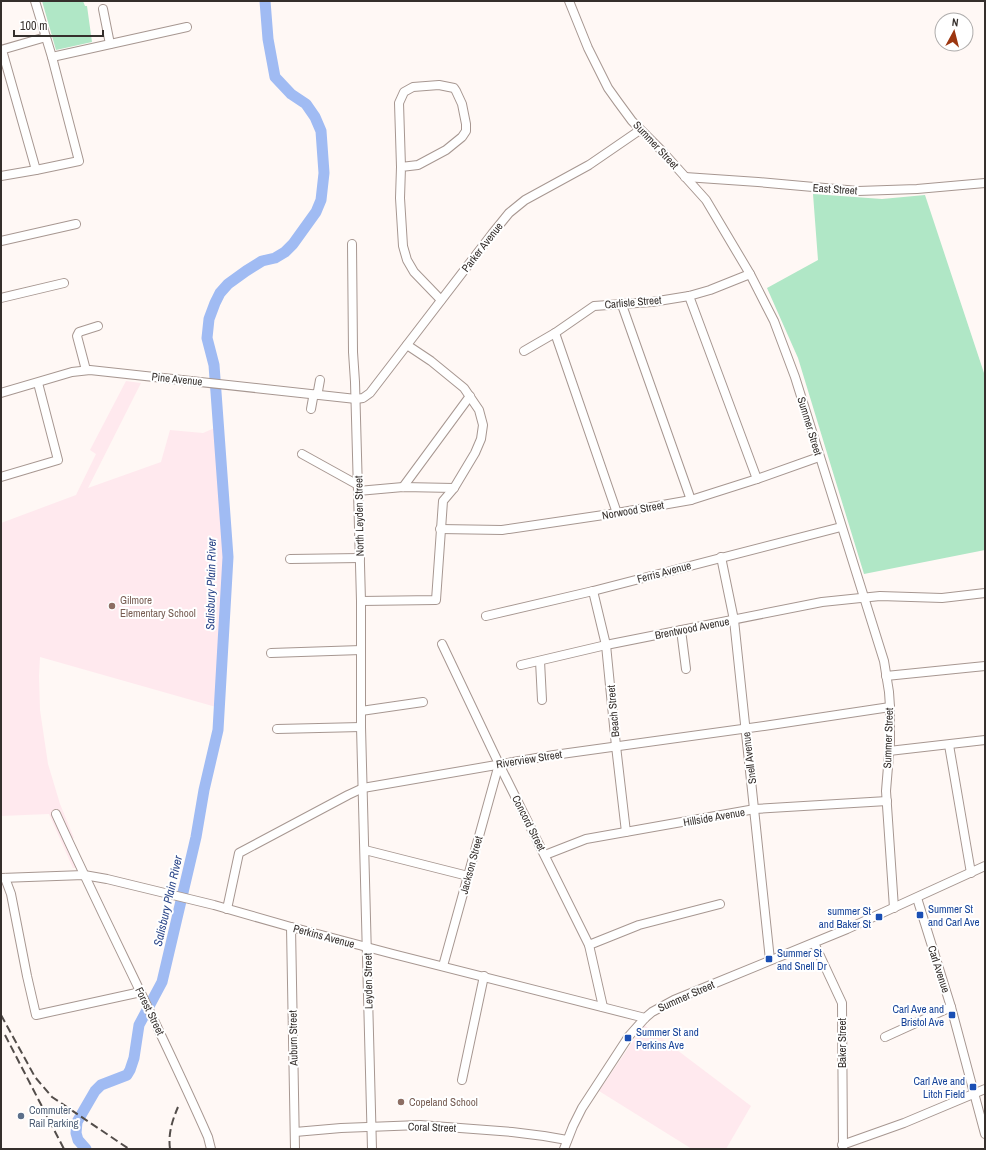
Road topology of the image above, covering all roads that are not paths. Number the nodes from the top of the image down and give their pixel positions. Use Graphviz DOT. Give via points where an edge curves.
graph roads {
  1 [pos="35,1"];
  2 [pos="569,1"];
  3 [pos="103,9"];
  4 [pos="188,27"];
  5 [pos="46,37"];
  6 [pos="110,44"];
  7 [pos="1,50"];
  8 [pos="52,57"];
  9 [pos="640,130"];
  10 [pos="402,167"];
  11 [pos="36,170"];
  12 [pos="1,176"];
  13 [pos="685,177"];
  14 [pos="985,183"];
  15 [pos="76,224"];
  16 [pos="1,241"];
  17 [pos="352,244"];
  18 [pos="750,274"];
  19 [pos="64,283"];
  20 [pos="689,296"];
  21 [pos="1,298"];
  22 [pos="441,300"];
  23 [pos="622,305"];
  24 [pos="98,326"];
  25 [pos="555,334"];
  26 [pos="407,346"];
  27 [pos="524,351"];
  28 [pos="86,370"];
  29 [pos="320,380"];
  30 [pos="38,382"];
  31 [pos="1,393"];
  32 [pos="316,394"];
  33 [pos="470,396"];
  34 [pos="356,399"];
  35 [pos="311,409"];
  36 [pos="302,454"];
  37 [pos="819,457"];
  38 [pos="1,476"];
  39 [pos="757,479"];
  40 [pos="358,488"];
  41 [pos="403,488"];
  42 [pos="454,488"];
  43 [pos="690,500"];
  44 [pos="617,513"];
  45 [pos="841,527"];
  46 [pos="440,529"];
  47 [pos="721,557"];
  48 [pos="360,558"];
  49 [pos="290,559"];
  50 [pos="593,591"];
  51 [pos="985,593"];
  52 [pos="864,597"];
  53 [pos="361,601"];
  54 [pos="486,616"];
  55 [pos="734,620"];
  56 [pos="681,630"];
  57 [pos="442,644"];
  58 [pos="606,646"];
  59 [pos="361,650"];
  60 [pos="271,652"];
  61 [pos="540,661"];
  62 [pos="521,665"];
  63 [pos="985,666"];
  64 [pos="686,669"];
  65 [pos="886,676"];
  66 [pos="542,700"];
  67 [pos="424,702"];
  68 [pos="890,707"];
  69 [pos="361,711"];
  70 [pos="361,727"];
  71 [pos="277,729"];
  72 [pos="745,729"];
  73 [pos="985,740"];
  74 [pos="949,745"];
  75 [pos="616,746"];
  76 [pos="889,751"];
  77 [pos="499,764"];
  78 [pos="363,788"];
  79 [pos="886,801"];
  80 [pos="755,810"];
  81 [pos="56,814"];
  82 [pos="626,832"];
  83 [pos="365,850"];
  84 [pos="545,855"];
  85 [pos="985,866"];
  86 [pos="970,873"];
  87 [pos="84,875"];
  88 [pos="468,876"];
  89 [pos="3,878"];
  90 [pos="917,898"];
  91 [pos="720,904"];
  92 [pos="894,908"];
  93 [pos="227,909"];
  94 [pos="290,927"];
  95 [pos="814,943"];
  96 [pos="590,945"];
  97 [pos="367,947"];
  98 [pos="770,960"];
  99 [pos="443,966"];
  100 [pos="484,976"];
  101 [pos="141,992"];
  102 [pos="603,1006"];
  103 [pos="951,1007"];
  104 [pos="645,1018"];
  105 [pos="885,1037"];
  106 [pos="462,1080"];
  107 [pos="985,1089"];
  108 [pos="975,1093"];
  109 [pos="372,1127"];
  110 [pos="295,1132"];
  111 [pos="985,1134"];
  112 [pos="568,1140"];
  113 [pos="843,1147"];
  114 [pos="211,1149"];
  115 [pos="295,1149"];
  116 [pos="372,1149"];
  117 [pos="564,1149"];
  1 -- 5 [label="street"];
  2 -- 9 [label="street, Summer Street" via="598,70"];
  3 -- 6 [label="street"];
  4 -- 6 [label="street"];
  5 -- 7 [label="street"];
  5 -- 8 [label="street"];
  6 -- 8 [label="street"];
  7 -- 11 [label="street"];
  8 -- 11 [label="street" via="79,161"];
  9 -- 13 [label="street, Summer Street"];
  9 -- 22 [label="street, Parker Avenue" via="595,161 525,200 514,209 496,228"];
  10 -- 10 [label="street" via="399,105 402,95 413,87 439,85 454,88 462,104 466,128 464,134 446,150 418,165"];
  10 -- 22 [label="street" via="401,227 405,253 414,272"];
  11 -- 12 [label="street"];
  13 -- 14 [label="street, East Street" via="858,191"];
  13 -- 18 [label="street, Summer Street" via="706,200"];
  15 -- 16 [label="street"];
  17 -- 34 [label="street, North Leyden Street"];
  18 -- 20 [label="street, Carlisle Street"];
  18 -- 37 [label="street, Summer Street" via="783,342"];
  19 -- 21 [label="street"];
  20 -- 23 [label="street, Carlisle Street"];
  20 -- 39 [label="street"];
  22 -- 26 [label="street, Parker Avenue"];
  23 -- 25 [label="street, Carlisle Street" via="594,306"];
  23 -- 43 [label="street"];
  24 -- 28 [label="street" via="79,332 77,336"];
  25 -- 27 [label="street, Carlisle Street"];
  25 -- 44 [label="street"];
  26 -- 33 [label="street" via="438,367"];
  26 -- 34 [label="street, Parker Avenue" via="370,393"];
  28 -- 30 [label="street, Pine Avenue"];
  28 -- 32 [label="street, Pine Avenue"];
  29 -- 32 [label="street"];
  30 -- 31 [label="street, Pine Avenue"];
  30 -- 38 [label="street" via="58,460"];
  32 -- 34 [label="street, Pine Avenue"];
  32 -- 35 [label="street"];
  33 -- 41 [label="street"];
  33 -- 42 [label="street" via="480,415 482,434 475,453"];
  34 -- 40 [label="street, North Leyden Street"];
  36 -- 40 [label="street"];
  37 -- 39 [label="street, Norwood Street"];
  37 -- 45 [label="street, Summer Street"];
  39 -- 43 [label="street, Norwood Street"];
  40 -- 41 [label="street"];
  40 -- 48 [label="street, North Leyden Street"];
  41 -- 42 [label="street"];
  42 -- 46 [label="street" via="443,501"];
  43 -- 44 [label="street, Norwood Street"];
  44 -- 46 [label="street, Norwood Street" via="502,530"];
  45 -- 47 [label="street, Ferris Avenue"];
  45 -- 52 [label="street, Summer Street"];
  46 -- 53 [label="street" via="436,600"];
  47 -- 50 [label="street, Ferris Avenue"];
  47 -- 55 [label="street, Snell Avenue"];
  48 -- 49 [label="street"];
  48 -- 53 [label="street, North Leyden Street"];
  50 -- 54 [label="street, Ferris Avenue"];
  50 -- 58 [label="street, Beach Street"];
  51 -- 52 [label="street, Brentwood Avenue" via="942,598"];
  52 -- 55 [label="street, Brentwood Avenue"];
  52 -- 65 [label="street, Summer Street" via="884,661"];
  53 -- 59 [label="street, North Leyden Street"];
  55 -- 56 [label="street, Brentwood Avenue"];
  55 -- 72 [label="street, Snell Avenue"];
  56 -- 58 [label="street, Brentwood Avenue"];
  56 -- 64 [label="street"];
  57 -- 77 [label="street, Concord Street"];
  58 -- 61 [label="street, Brentwood Avenue"];
  58 -- 75 [label="street, Beach Street"];
  59 -- 60 [label="street"];
  59 -- 69 [label="street, North Leyden Street"];
  61 -- 62 [label="street, Brentwood Avenue"];
  61 -- 66 [label="street"];
  63 -- 65 [label="street"];
  65 -- 68 [label="street, Summer Street"];
  67 -- 69 [label="street"];
  68 -- 72 [label="street, Riverview Street"];
  68 -- 76 [label="street, Summer Street"];
  69 -- 70 [label="street, North Leyden Street"];
  70 -- 71 [label="street"];
  70 -- 78 [label="street, North Leyden Street"];
  72 -- 75 [label="street, Riverview Street"];
  72 -- 80 [label="street, Snell Avenue"];
  73 -- 74 [label="street"];
  74 -- 76 [label="street"];
  74 -- 86 [label="street"];
  75 -- 77 [label="street, Riverview Street"];
  75 -- 82 [label="street, Beach Street"];
  76 -- 79 [label="street, Summer Street"];
  77 -- 78 [label="street, Riverview Street"];
  77 -- 84 [label="street, Concord Street"];
  77 -- 88 [label="street, Jackson Street"];
  78 -- 83 [label="street, Leyden Street"];
  78 -- 93 [label="street, Riverview Street" via="239,853"];
  79 -- 80 [label="street, Hillside Avenue"];
  79 -- 92 [label="street, Summer Street"];
  80 -- 82 [label="street, Hillside Avenue"];
  80 -- 98 [label="street, Snell Avenue"];
  81 -- 87 [label="street, Forest Street"];
  82 -- 84 [label="street, Hillside Avenue" via="586,839"];
  83 -- 88 [label="street"];
  83 -- 97 [label="street, Leyden Street"];
  84 -- 96 [label="street, Concord Street"];
  85 -- 86 [label="street, Summer Street"];
  86 -- 90 [label="street, Summer Street"];
  87 -- 89 [label="street, Perkins Avenue"];
  87 -- 93 [label="street, Perkins Avenue"];
  87 -- 101 [label="street, Forest Street"];
  88 -- 99 [label="street, Jackson Street"];
  89 -- 101 [label="street" via="11,894 36,1015"];
  90 -- 92 [label="street, Summer Street"];
  90 -- 103 [label="street, Carl Avenue"];
  91 -- 96 [label="street" via="639,925"];
  92 -- 95 [label="street, Summer Street"];
  93 -- 94 [label="street, Perkins Avenue"];
  94 -- 97 [label="street, Perkins Avenue"];
  94 -- 110 [label="street, Auburn Street"];
  95 -- 98 [label="street, Summer Street"];
  95 -- 113 [label="street, Baker Street" via="842,1003"];
  96 -- 102 [label="street, Concord Street"];
  97 -- 99 [label="street, Perkins Avenue"];
  97 -- 109 [label="street, Leyden Street"];
  98 -- 104 [label="street, Summer Street" via="674,1000"];
  99 -- 100 [label="street, Perkins Avenue"];
  100 -- 102 [label="street, Perkins Avenue"];
  100 -- 106 [label="street"];
  101 -- 114 [label="street, Forest Street" via="208,1137"];
  102 -- 104 [label="street, Perkins Avenue"];
  103 -- 105 [label="street"];
  103 -- 108 [label="street, Carl Avenue"];
  104 -- 112 [label="street, Summer Street" via="624,1043 586,1099"];
  107 -- 108 [label="street"];
  108 -- 111 [label="street, Carl Avenue"];
  108 -- 113 [label="street"];
  109 -- 110 [label="street, Coral Street"];
  109 -- 112 [label="street, Coral Street" via="420,1125 512,1132"];
  109 -- 116 [label="street, Leyden Street"];
  110 -- 115 [label="street, Auburn Street"];
  112 -- 117 [label="street, Summer Street"];
}
